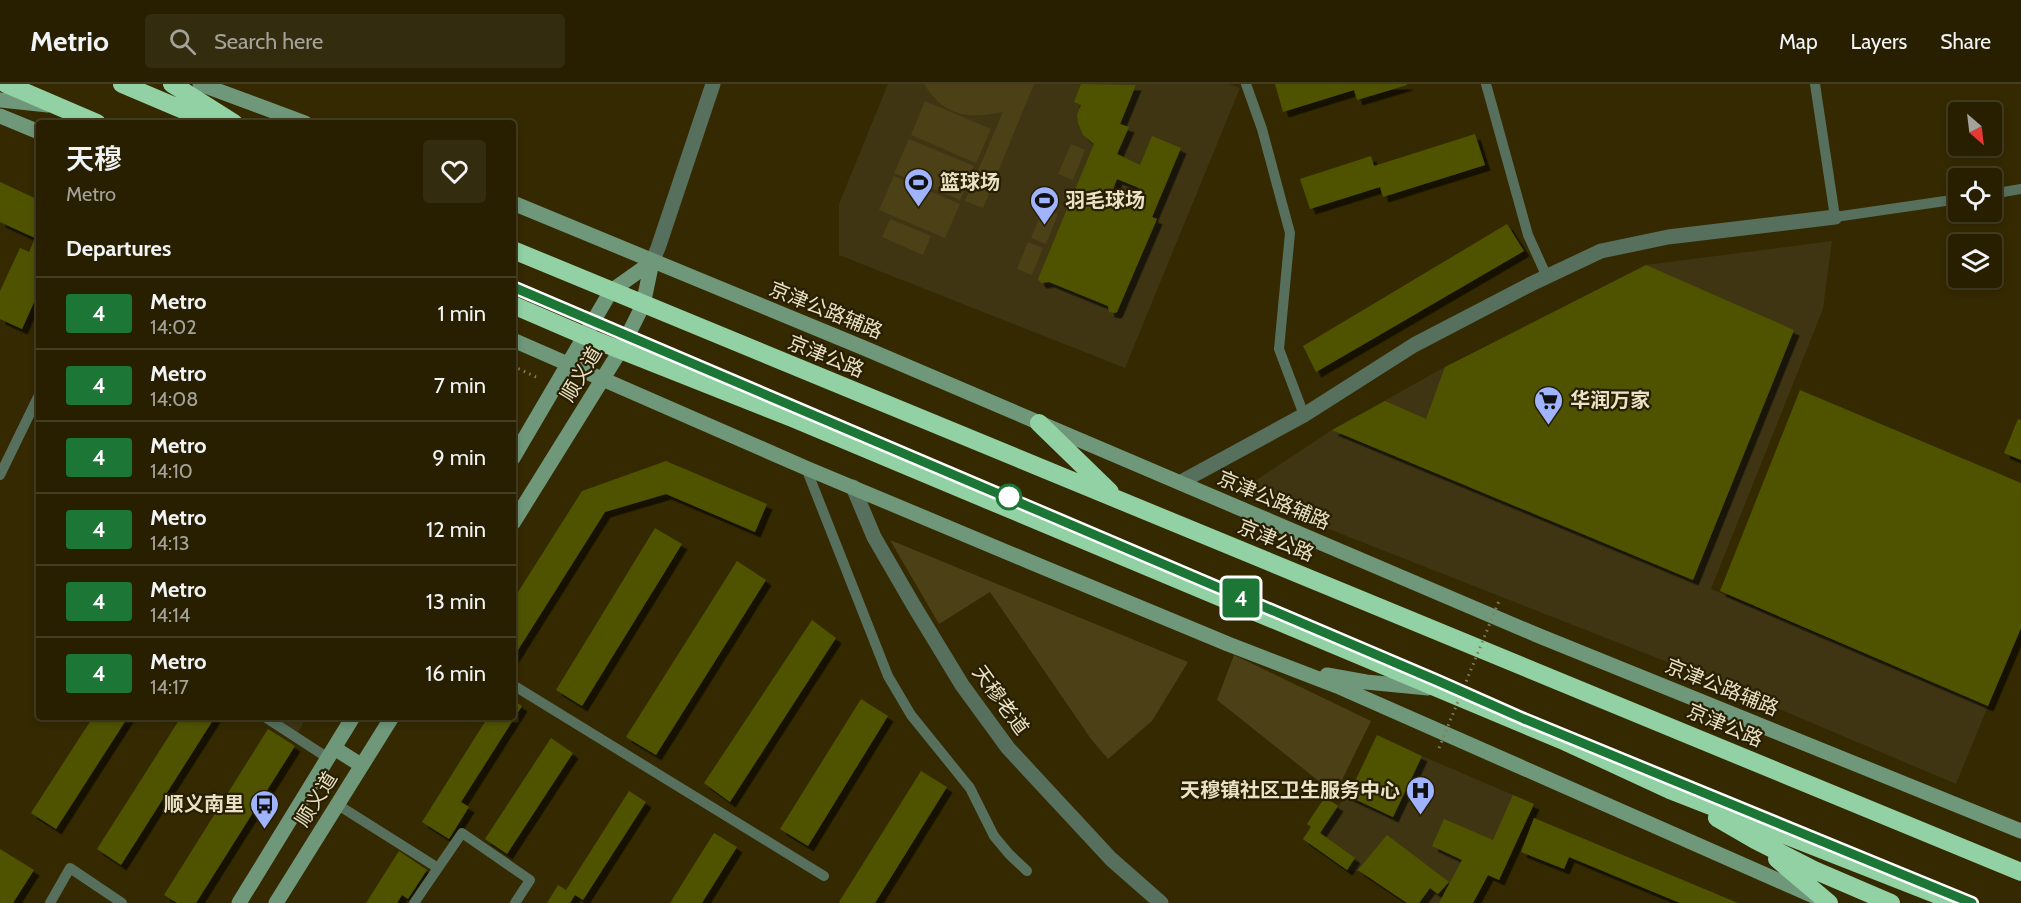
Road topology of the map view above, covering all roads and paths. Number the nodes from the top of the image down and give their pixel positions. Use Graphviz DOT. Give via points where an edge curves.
graph roads {
  1 [pos="6,84"];
  2 [pos="122,84"];
  3 [pos="172,84"];
  4 [pos="200,84"];
  5 [pos="713,84"];
  6 [pos="1246,84"];
  7 [pos="1486,84"];
  8 [pos="1815,84"];
  9 [pos="0,100"];
  10 [pos="60,107"];
  11 [pos="0,116"];
  12 [pos="90,120"];
  13 [pos="207,120"];
  14 [pos="229,120"];
  15 [pos="296,120"];
  16 [pos="36,131"];
  17 [pos="2021,189"];
  18 [pos="2002,192"];
  19 [pos="1948,201"];
  20 [pos="516,204"];
  21 [pos="1831,217"];
  22 [pos="516,251"];
  23 [pos="652,262"];
  24 [pos="1547,276"];
  25 [pos="611,291"];
  26 [pos="643,305"];
  27 [pos="516,306"];
  28 [pos="585,336"];
  29 [pos="516,341"];
  30 [pos="620,351"];
  31 [pos="569,364"];
  32 [pos="516,368"];
  33 [pos="603,379"];
  34 [pos="555,387"];
  35 [pos="36,401"];
  36 [pos="1304,415"];
  37 [pos="1039,423"];
  38 [pos="516,453"];
  39 [pos="806,468"];
  40 [pos="0,475"];
  41 [pos="1181,482"];
  42 [pos="853,487"];
  43 [pos="1117,499"];
  44 [pos="516,518"];
  45 [pos="1499,601"];
  46 [pos="1275,663"];
  47 [pos="516,687"];
  48 [pos="1435,688"];
  49 [pos="270,720"];
  50 [pos="351,720"];
  51 [pos="390,720"];
  52 [pos="1438,748"];
  53 [pos="331,753"];
  54 [pos="362,765"];
  55 [pos="1670,790"];
  56 [pos="338,805"];
  57 [pos="2021,831"];
  58 [pos="1755,840"];
  59 [pos="438,868"];
  60 [pos="2017,869"];
  61 [pos="1027,871"];
  62 [pos="824,876"];
  63 [pos="50,903"];
  64 [pos="122,903"];
  65 [pos="239,903"];
  66 [pos="276,903"];
  67 [pos="414,903"];
  68 [pos="515,903"];
  69 [pos="1161,903"];
  70 [pos="1829,903"];
  71 [pos="1891,903"];
  72 [pos="1958,903"];
  1 -- 10 [label="highway"];
  2 -- 13 [label="highway"];
  3 -- 14 [label="highway"];
  4 -- 15 [label="street"];
  5 -- 23 [label="street"];
  6 -- 36 [label="lane" via="1290,233 1279,348"];
  7 -- 24 [label="lane" via="1528,235"];
  8 -- 21 [label="lane"];
  9 -- 10 [label="street"];
  10 -- 12 [label="highway"];
  11 -- 16 [label="street"];
  17 -- 18 [label="lane"];
  19 -- 21 [label="lane"];
  20 -- 23 [label="street, 京津公路辅路"];
  21 -- 24 [label="street" via="1668,237 1601,251"];
  22 -- 25 [label="highway, 京津公路"];
  23 -- 25 [label="street, 顺义道"];
  23 -- 26 [label="street, 顺义道"];
  23 -- 37 [label="street, 京津公路辅路"];
  24 -- 36 [label="street" via="1413,345"];
  25 -- 26 [label="highway, 京津公路"];
  25 -- 28 [label="street, 顺义道"];
  26 -- 30 [label="street, 顺义道"];
  26 -- 43 [label="highway, 京津公路"];
  27 -- 28 [label="highway"];
  28 -- 30 [label="highway"];
  28 -- 31 [label="street, 顺义道"];
  29 -- 31 [label="street"];
  30 -- 33 [label="street, 顺义道"];
  30 -- 48 [label="highway" via="792,418"];
  31 -- 33 [label="street"];
  31 -- 34 [label="street, 顺义道"];
  32 -- 34 [label="path"];
  33 -- 39 [label="street"];
  33 -- 44 [label="street, 顺义道"];
  34 -- 38 [label="street, 顺义道"];
  35 -- 40 [label="lane"];
  36 -- 41 [label="street"];
  37 -- 41 [label="street, 京津公路辅路"];
  37 -- 43 [label="highway"];
  39 -- 42 [label="street"];
  39 -- 61 [label="lane" via="888,676 911,714 970,788 994,836"];
  41 -- 57 [label="street, 京津公路辅路" via="1537,635"];
  42 -- 46 [label="street"];
  42 -- 69 [label="street, 天穆老道" via="874,537 914,606 962,685 1001,739 1111,859"];
  43 -- 60 [label="highway, 京津公路"];
  45 -- 52 [label="path, bridge"];
  46 -- 48 [label="street" via="1366,682"];
  46 -- 70 [label="street" via="1416,720"];
  47 -- 62 [label="lane"];
  48 -- 55 [label="highway" via="1566,741"];
  49 -- 53 [label="lane"];
  50 -- 53 [label="street, 顺义道"];
  51 -- 54 [label="street, 顺义道"];
  53 -- 54 [label="street"];
  53 -- 65 [label="street, 顺义道"];
  54 -- 56 [label="street, 顺义道"];
  55 -- 58 [label="highway"];
  55 -- 72 [label="highway"];
  56 -- 59 [label="lane"];
  56 -- 66 [label="street, 顺义道"];
  58 -- 70 [label="highway"];
  58 -- 71 [label="highway"];
  59 -- 67 [label="lane"];
  59 -- 68 [label="lane" via="462,833 531,880"];
  63 -- 64 [label="lane" via="70,868"];
}
